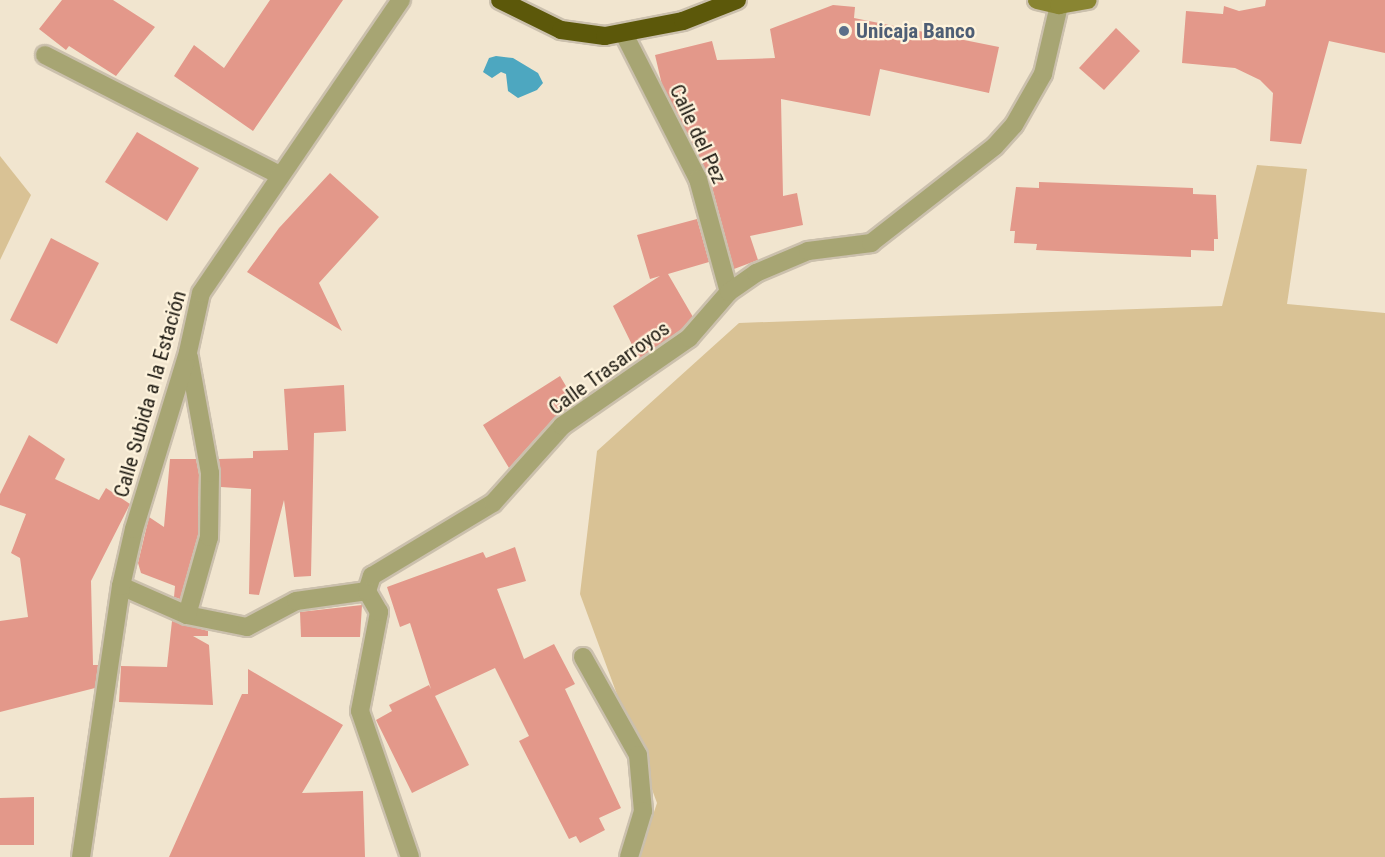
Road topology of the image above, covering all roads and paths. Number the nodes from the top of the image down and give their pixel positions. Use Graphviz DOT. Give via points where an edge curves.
graph roads {
  1 [pos="401,0"];
  2 [pos="500,0"];
  3 [pos="737,0"];
  4 [pos="1037,0"];
  5 [pos="1088,0"];
  6 [pos="1059,5"];
  7 [pos="624,34"];
  8 [pos="45,55"];
  9 [pos="280,175"];
  10 [pos="729,292"];
  11 [pos="188,352"];
  12 [pos="121,586"];
  13 [pos="367,591"];
  14 [pos="187,615"];
  15 [pos="583,657"];
  16 [pos="81,857"];
  17 [pos="410,857"];
  18 [pos="629,857"];
  1 -- 9 [label="street, Calle Subida a la Estación"];
  2 -- 7 [label="highway" via="561,30 605,36"];
  3 -- 7 [label="highway" via="683,21"];
  4 -- 6 [label="street"];
  5 -- 6 [label="street"];
  6 -- 10 [label="street, Calle Trasarroyos" via="1043,74 1014,125 995,146 871,243 808,251 756,273"];
  7 -- 10 [label="street, Calle del Pez" via="698,179"];
  8 -- 9 [label="street"];
  9 -- 11 [label="street, Calle Subida a la Estación" via="201,293"];
  10 -- 13 [label="street, Calle Trasarroyos" via="689,338 562,426 493,503 372,576"];
  11 -- 12 [label="street, Calle Subida a la Estación" via="134,529"];
  11 -- 14 [label="street" via="210,473 208,537"];
  12 -- 14 [label="street"];
  12 -- 16 [label="street, Calle Subida a la Estación"];
  13 -- 14 [label="street" via="296,601 247,627"];
  13 -- 17 [label="street" via="379,612 360,711"];
  15 -- 18 [label="street" via="638,755 643,811"];
}
